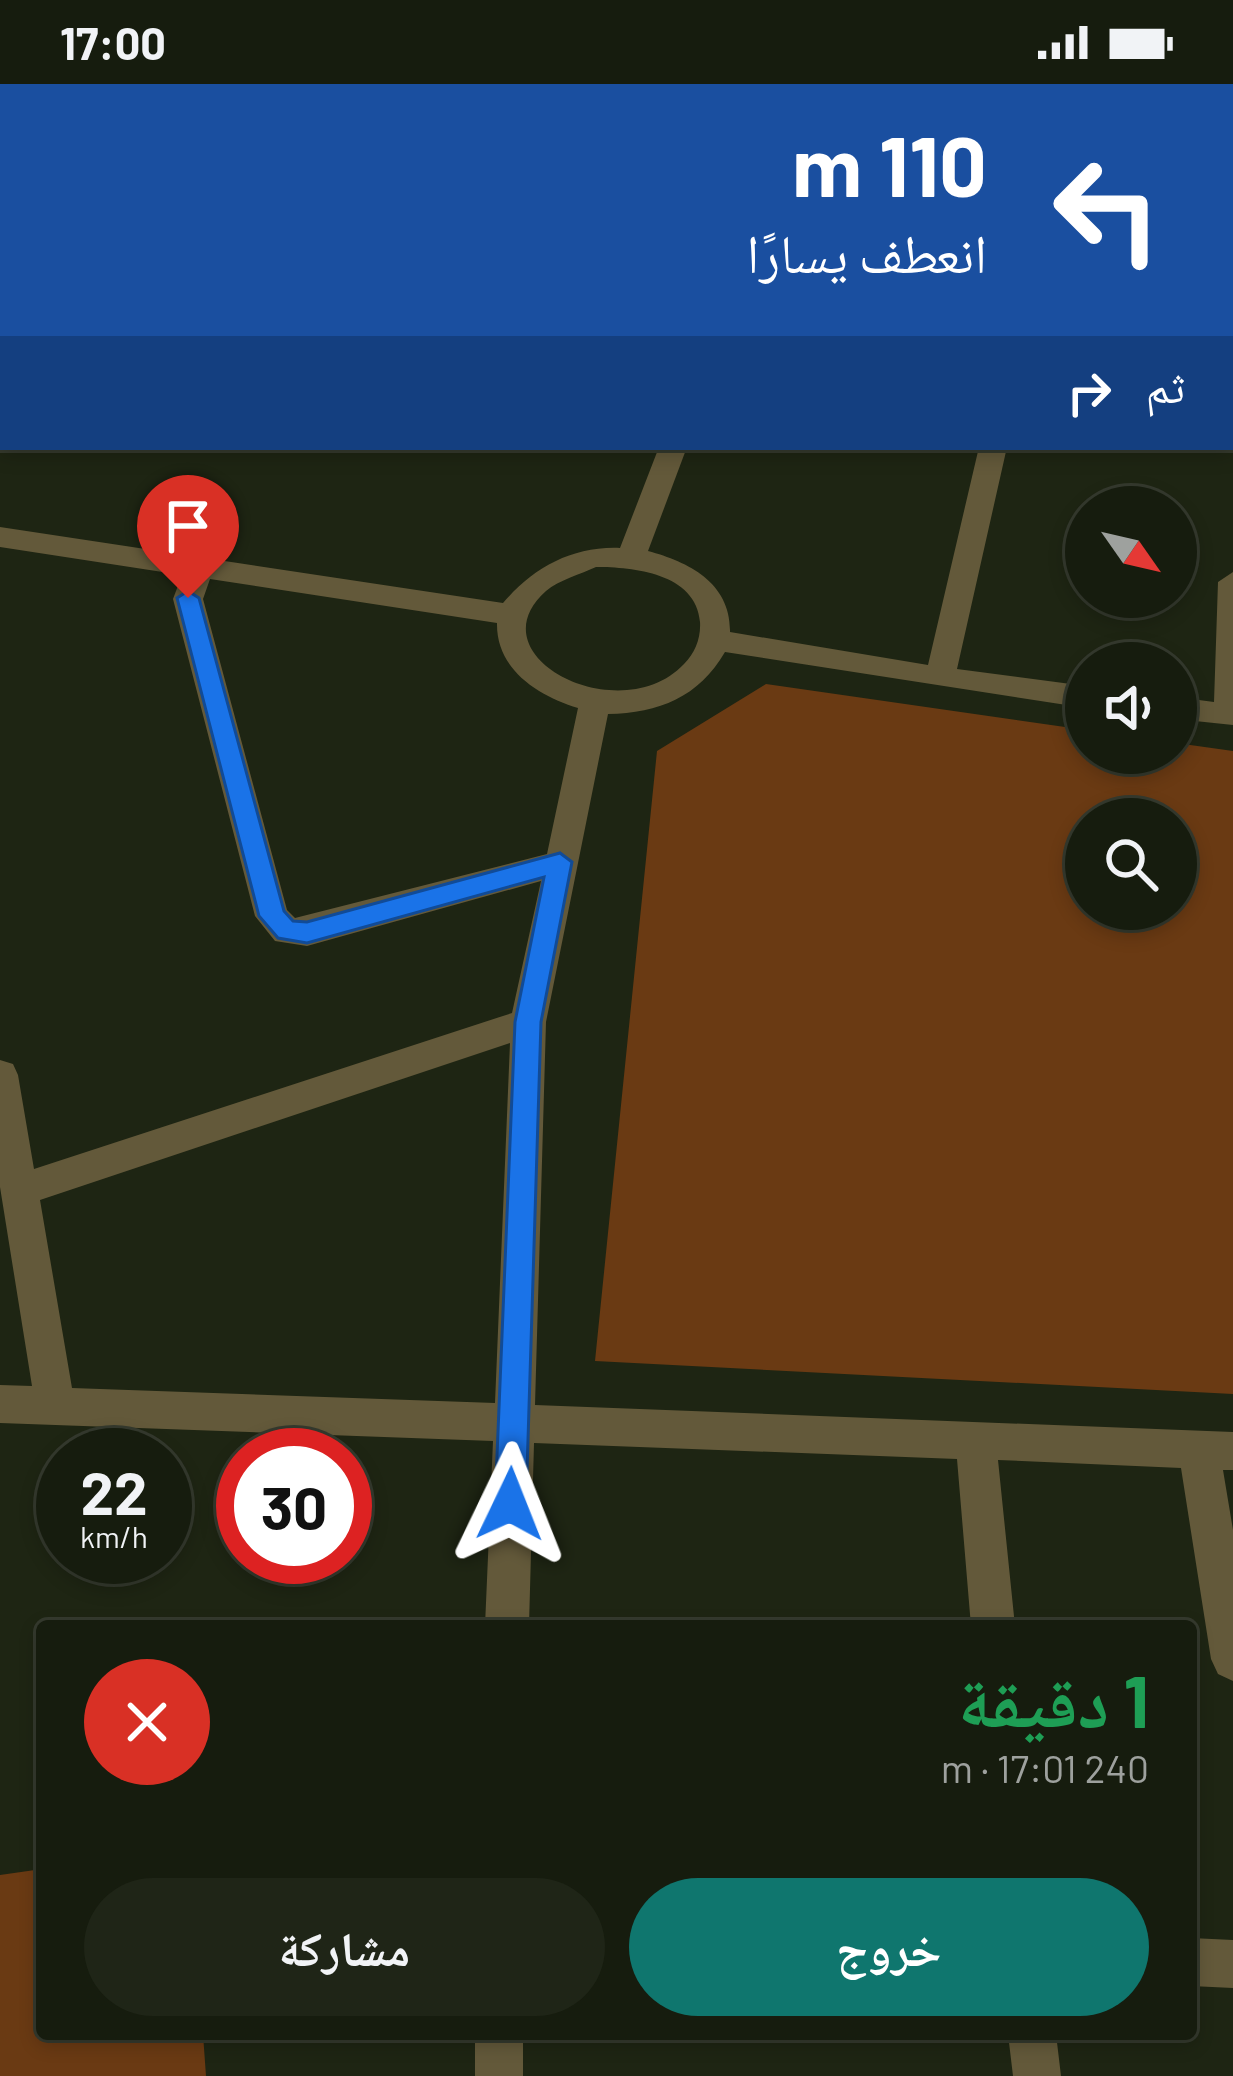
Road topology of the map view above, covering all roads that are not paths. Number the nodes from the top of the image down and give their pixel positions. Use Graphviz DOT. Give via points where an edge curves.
graph roads {
  1 [pos="672,450"];
  2 [pos="992,450"];
  3 [pos="0,537"];
  4 [pos="632,557"];
  5 [pos="199,567"];
  6 [pos="1233,582"];
  7 [pos="511,615"];
  8 [pos="717,640"];
  9 [pos="940,678"];
  10 [pos="1065,694"];
  11 [pos="595,703"];
  12 [pos="1197,711"];
  13 [pos="1231,715"];
  14 [pos="560,862"];
  15 [pos="528,1022"];
  16 [pos="0,1075"];
  17 [pos="21,1190"];
  18 [pos="0,1404"];
  19 [pos="56,1404"];
  20 [pos="513,1424"];
  21 [pos="976,1440"];
  22 [pos="1216,1450"];
  23 [pos="507,1620"];
  24 [pos="992,1620"];
  25 [pos="1233,1659"];
  26 [pos="1197,1962"];
  27 [pos="1233,1964"];
  28 [pos="499,2040"];
  29 [pos="1034,2040"];
  30 [pos="499,2076"];
  31 [pos="1037,2076"];
  1 -- 4 [label="street"];
  2 -- 9 [label="street"];
  3 -- 5 [label="street"];
  4 -- 7 [label="street" via="555,568 526,589"];
  4 -- 8 [label="street" via="698,586 715,611"];
  5 -- 7 [label="street"];
  5 -- 14 [label="street" via="188,598 272,916 287,931"];
  6 -- 13 [label="street"];
  7 -- 11 [label="street" via="511,644 526,670 555,691"];
  8 -- 9 [label="street"];
  8 -- 11 [label="street" via="704,668 675,690"];
  9 -- 10 [label="street"];
  11 -- 14 [label="street"];
  12 -- 13 [label="street"];
  14 -- 15 [label="street"];
  15 -- 17 [label="street"];
  15 -- 20 [label="street"];
  16 -- 17 [label="street"];
  17 -- 19 [label="street"];
  18 -- 19 [label="street"];
  19 -- 20 [label="street"];
  20 -- 21 [label="street"];
  20 -- 23 [label="street"];
  21 -- 22 [label="street"];
  21 -- 24 [label="street"];
  22 -- 25 [label="street"];
  26 -- 27 [label="street"];
  28 -- 30 [label="street"];
  29 -- 31 [label="street"];
}
